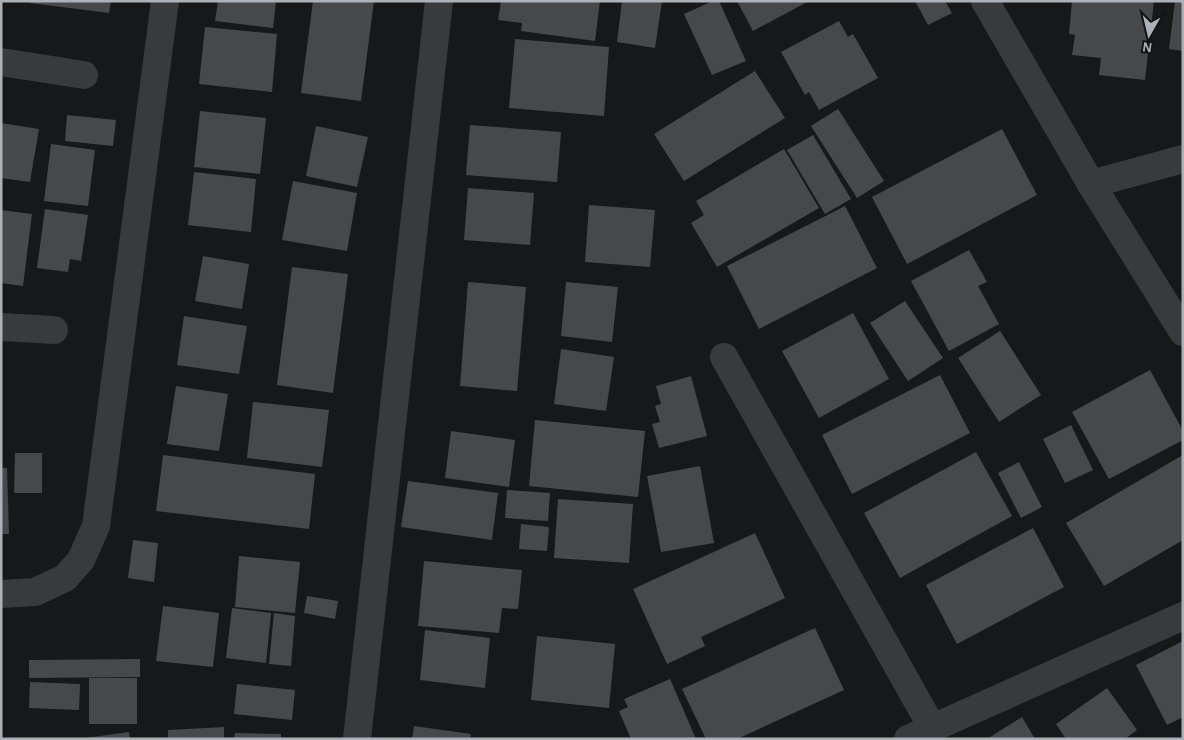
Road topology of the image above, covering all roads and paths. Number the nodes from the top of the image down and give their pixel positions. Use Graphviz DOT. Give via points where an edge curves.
graph roads {
  1 [pos="165,1"];
  2 [pos="439,1"];
  3 [pos="985,1"];
  4 [pos="1,62"];
  5 [pos="84,75"];
  6 [pos="1183,159"];
  7 [pos="1091,184"];
  8 [pos="1,327"];
  9 [pos="54,330"];
  10 [pos="1183,332"];
  11 [pos="724,357"];
  12 [pos="1,594"];
  13 [pos="1183,616"];
  14 [pos="921,734"];
  15 [pos="357,739"];
  1 -- 12 [label="street" via="96,526 81,560 66,578 35,592"];
  2 -- 15 [label="street"];
  3 -- 7 [label="street"];
  4 -- 5 [label="street"];
  6 -- 7 [label="street"];
  7 -- 10 [label="street"];
  8 -- 9 [label="street"];
  11 -- 14 [label="street"];
  13 -- 14 [label="street"];
}
